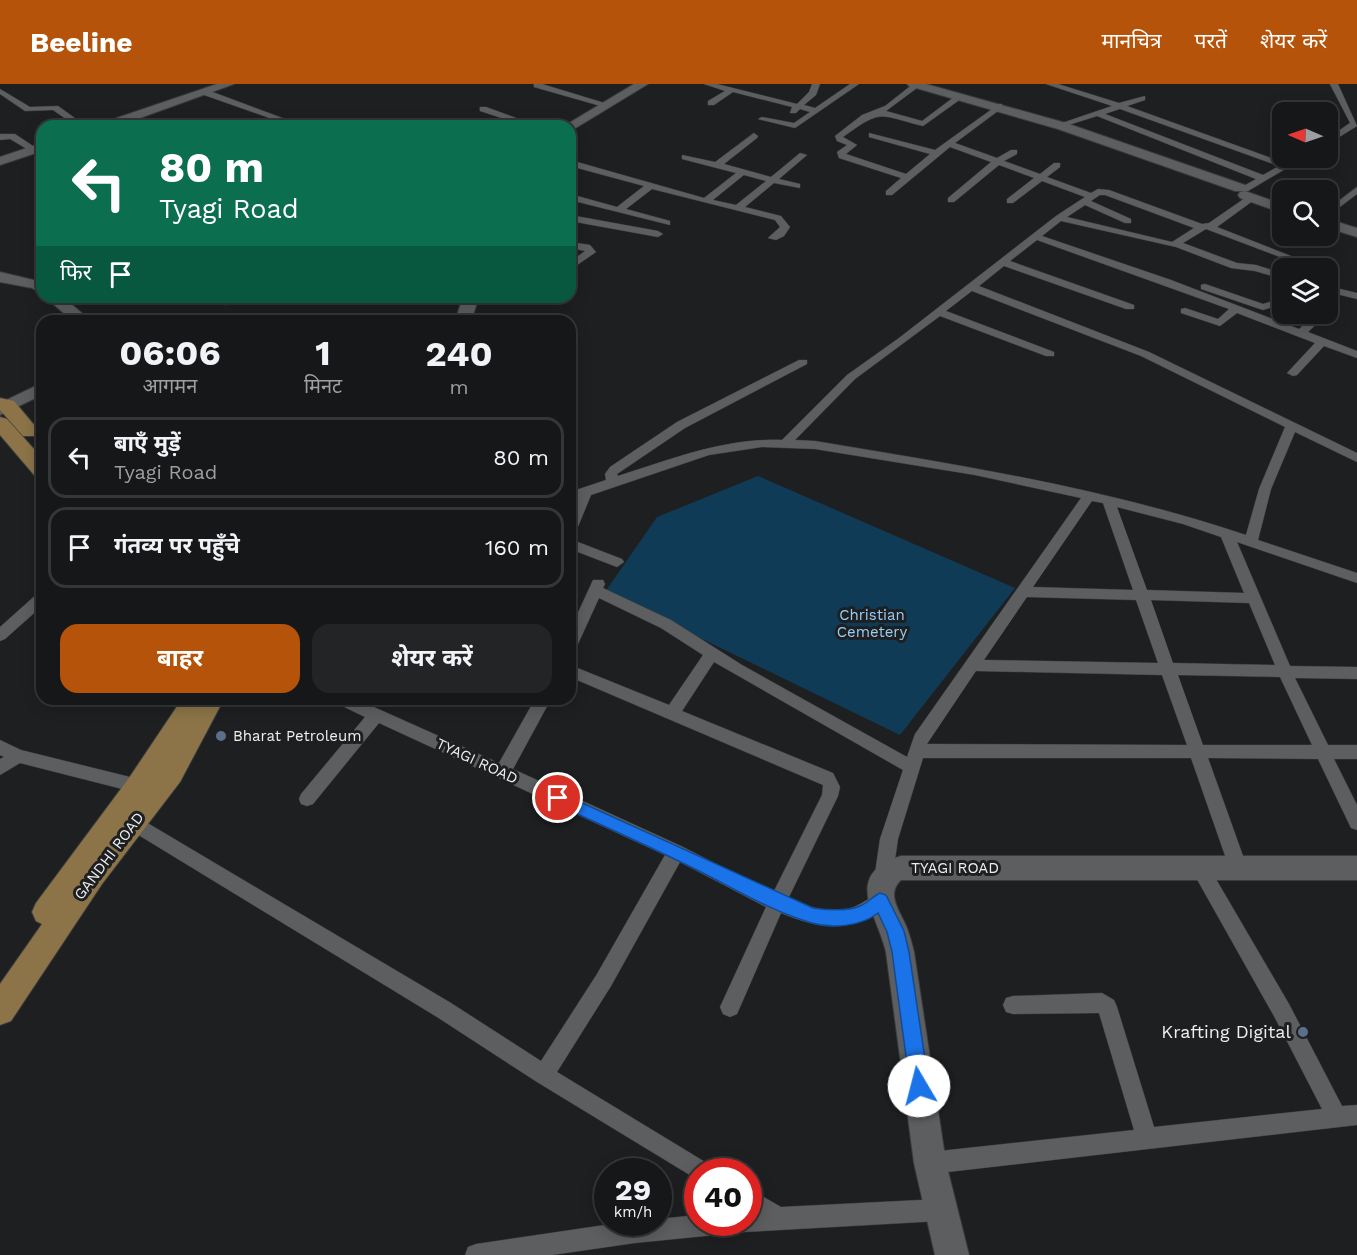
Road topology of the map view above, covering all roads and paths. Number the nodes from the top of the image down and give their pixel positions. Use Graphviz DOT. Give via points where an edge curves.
graph roads {
  1 [pos="228,84"];
  2 [pos="642,84"];
  3 [pos="708,84"];
  4 [pos="816,84"];
  5 [pos="855,84"];
  6 [pos="915,84"];
  7 [pos="1050,84"];
  8 [pos="1334,84"];
  9 [pos="537,85"];
  10 [pos="731,90"];
  11 [pos="0,91"];
  12 [pos="960,92"];
  13 [pos="207,93"];
  14 [pos="1142,98"];
  15 [pos="711,103"];
  16 [pos="607,105"];
  17 [pos="999,106"];
  18 [pos="1120,106"];
  19 [pos="798,107"];
  20 [pos="483,109"];
  21 [pos="817,111"];
  22 [pos="879,112"];
  23 [pos="1098,114"];
  24 [pos="762,119"];
  25 [pos="73,120"];
  26 [pos="124,120"];
  27 [pos="283,120"];
  28 [pos="516,120"];
  29 [pos="576,123"];
  30 [pos="780,123"];
  31 [pos="1062,126"];
  32 [pos="1338,134"];
  33 [pos="872,135"];
  34 [pos="754,136"];
  35 [pos="0,137"];
  36 [pos="948,143"];
  37 [pos="36,147"];
  38 [pos="36,149"];
  39 [pos="1014,152"];
  40 [pos="936,153"];
  41 [pos="803,155"];
  42 [pos="685,157"];
  43 [pos="0,161"];
  44 [pos="1272,161"];
  45 [pos="998,162"];
  46 [pos="576,165"];
  47 [pos="1057,165"];
  48 [pos="716,166"];
  49 [pos="1283,168"];
  50 [pos="742,172"];
  51 [pos="907,177"];
  52 [pos="1039,177"];
  53 [pos="1264,179"];
  54 [pos="772,180"];
  55 [pos="650,186"];
  56 [pos="797,186"];
  57 [pos="1357,190"];
  58 [pos="1244,192"];
  59 [pos="889,193"];
  60 [pos="1087,198"];
  61 [pos="576,199"];
  62 [pos="951,200"];
  63 [pos="706,201"];
  64 [pos="1010,201"];
  65 [pos="1272,201"];
  66 [pos="1272,205"];
  67 [pos="1338,205"];
  68 [pos="738,208"];
  69 [pos="619,210"];
  70 [pos="1059,218"];
  71 [pos="576,219"];
  72 [pos="1128,221"];
  73 [pos="667,223"];
  74 [pos="1338,226"];
  75 [pos="1205,227"];
  76 [pos="1357,233"];
  77 [pos="658,234"];
  78 [pos="1037,237"];
  79 [pos="773,238"];
  80 [pos="1176,244"];
  81 [pos="576,246"];
  82 [pos="1076,252"];
  83 [pos="1289,258"];
  84 [pos="1004,262"];
  85 [pos="576,263"];
  86 [pos="1272,273"];
  87 [pos="0,277"];
  88 [pos="36,285"];
  89 [pos="972,287"];
  90 [pos="1338,291"];
  91 [pos="1357,296"];
  92 [pos="60,303"];
  93 [pos="1272,305"];
  94 [pos="1130,307"];
  95 [pos="1235,309"];
  96 [pos="939,312"];
  97 [pos="1185,312"];
  98 [pos="76,315"];
  99 [pos="1310,324"];
  100 [pos="1299,334"];
  101 [pos="1322,342"];
  102 [pos="1050,354"];
  103 [pos="1357,355"];
  104 [pos="803,363"];
  105 [pos="1293,373"];
  106 [pos="36,391"];
  107 [pos="2,410"];
  108 [pos="1291,427"];
  109 [pos="36,441"];
  110 [pos="786,443"];
  111 [pos="1357,458"];
  112 [pos="36,462"];
  113 [pos="613,483"];
  114 [pos="585,493"];
  115 [pos="576,495"];
  116 [pos="1089,496"];
  117 [pos="1108,500"];
  118 [pos="576,515"];
  119 [pos="1226,533"];
  120 [pos="1251,541"];
  121 [pos="576,546"];
  122 [pos="617,562"];
  123 [pos="1357,578"];
  124 [pos="1023,591"];
  125 [pos="1143,596"];
  126 [pos="1254,598"];
  127 [pos="36,603"];
  128 [pos="576,625"];
  129 [pos="0,635"];
  130 [pos="712,653"];
  131 [pos="970,665"];
  132 [pos="1170,670"];
  133 [pos="1286,672"];
  134 [pos="576,673"];
  135 [pos="1357,673"];
  136 [pos="191,705"];
  137 [pos="209,705"];
  138 [pos="358,705"];
  139 [pos="540,705"];
  140 [pos="672,713"];
  141 [pos="376,715"];
  142 [pos="0,747"];
  143 [pos="1199,752"];
  144 [pos="1324,752"];
  145 [pos="1357,752"];
  146 [pos="18,756"];
  147 [pos="913,759"];
  148 [pos="0,768"];
  149 [pos="503,772"];
  150 [pos="138,786"];
  151 [pos="307,799"];
  152 [pos="133,823"];
  153 [pos="1357,823"];
  154 [pos="676,852"];
  155 [pos="1238,867"];
  156 [pos="1200,868"];
  157 [pos="1357,868"];
  158 [pos="881,891"];
  159 [pos="777,902"];
  160 [pos="0,982"];
  161 [pos="1013,1005"];
  162 [pos="730,1006"];
  163 [pos="0,1010"];
  164 [pos="544,1075"];
  165 [pos="1347,1116"];
  166 [pos="1147,1138"];
  167 [pos="684,1160"];
  168 [pos="930,1163"];
  169 [pos="762,1208"];
  170 [pos="940,1210"];
  171 [pos="779,1218"];
  172 [pos="762,1220"];
  173 [pos="684,1227"];
  174 [pos="557,1250"];
  175 [pos="476,1255"];
  176 [pos="952,1255"];
  1 -- 13 [label="street"];
  2 -- 16 [label="street"];
  3 -- 10 [label="street"];
  4 -- 19 [label="street" via="814,92"];
  5 -- 21 [label="street"];
  6 -- 12 [label="street"];
  6 -- 22 [label="street"];
  7 -- 18 [label="street"];
  8 -- 32 [label="street" via="1354,124"];
  9 -- 16 [label="street"];
  10 -- 15 [label="street"];
  10 -- 19 [label="street"];
  11 -- 25 [label="street" via="28,109 55,108"];
  12 -- 17 [label="street"];
  12 -- 22 [label="street" via="923,124"];
  13 -- 26 [label="street"];
  13 -- 27 [label="street"];
  14 -- 18 [label="street"];
  16 -- 29 [label="street"];
  17 -- 31 [label="street"];
  17 -- 36 [label="street"];
  18 -- 23 [label="street"];
  18 -- 44 [label="street"];
  19 -- 21 [label="street"];
  19 -- 30 [label="street"];
  20 -- 28 [label="street"];
  21 -- 30 [label="street" via="795,126"];
  22 -- 51 [label="street" via="840,134 840,139 853,145 841,155"];
  23 -- 31 [label="street"];
  23 -- 53 [label="street"];
  24 -- 30 [label="street"];
  31 -- 58 [label="street"];
  33 -- 40 [label="street"];
  34 -- 48 [label="street"];
  35 -- 37 [label="street" via="12,136"];
  36 -- 40 [label="street"];
  36 -- 45 [label="street"];
  38 -- 43 [label="street"];
  39 -- 45 [label="street"];
  40 -- 51 [label="street"];
  41 -- 54 [label="street"];
  42 -- 48 [label="street"];
  45 -- 52 [label="street"];
  45 -- 62 [label="street"];
  46 -- 55 [label="street"];
  47 -- 52 [label="street"];
  48 -- 50 [label="street"];
  49 -- 53 [label="street"];
  50 -- 54 [label="street"];
  50 -- 63 [label="street"];
  51 -- 59 [label="street"];
  52 -- 60 [label="street"];
  52 -- 64 [label="street"];
  53 -- 58 [label="street"];
  54 -- 56 [label="street"];
  54 -- 68 [label="street"];
  55 -- 63 [label="street"];
  55 -- 69 [label="street"];
  57 -- 67 [label="street"];
  58 -- 65 [label="street"];
  58 -- 66 [label="street"];
  58 -- 75 [label="street"];
  60 -- 70 [label="street"];
  60 -- 72 [label="street"];
  60 -- 75 [label="street" via="1106,192"];
  61 -- 69 [label="street"];
  63 -- 68 [label="street"];
  68 -- 79 [label="street" via="783,221 781,234"];
  69 -- 73 [label="street"];
  70 -- 78 [label="street"];
  70 -- 80 [label="street"];
  71 -- 77 [label="street"];
  74 -- 76 [label="street"];
  75 -- 80 [label="street"];
  75 -- 83 [label="street"];
  78 -- 82 [label="street"];
  78 -- 84 [label="street"];
  80 -- 86 [label="street" via="1235,266"];
  81 -- 85 [label="street" via="591,252"];
  82 -- 93 [label="street" via="1089,246 1259,306"];
  82 -- 95 [label="street"];
  84 -- 89 [label="street"];
  84 -- 94 [label="street"];
  87 -- 88 [label="street"];
  89 -- 96 [label="street"];
  89 -- 108 [label="street" via="1145,354"];
  90 -- 91 [label="street"];
  92 -- 98 [label="street"];
  95 -- 97 [label="street" via="1218,324"];
  95 -- 100 [label="street"];
  96 -- 102 [label="street"];
  96 -- 110 [label="street" via="839,387"];
  99 -- 100 [label="street"];
  100 -- 101 [label="street"];
  101 -- 103 [label="street"];
  101 -- 105 [label="street"];
  104 -- 113 [label="street" via="681,425 614,470"];
  106 -- 107 [label="street"];
  107 -- 109 [label="main road"];
  107 -- 112 [label="main road"];
  108 -- 111 [label="street"];
  108 -- 120 [label="street" via="1265,489"];
  110 -- 113 [label="street" via="707,451"];
  110 -- 116 [label="street" via="859,451"];
  113 -- 114 [label="street"];
  114 -- 115 [label="street"];
  114 -- 118 [label="street"];
  116 -- 117 [label="street"];
  116 -- 124 [label="street"];
  117 -- 119 [label="street"];
  117 -- 125 [label="street"];
  119 -- 120 [label="street"];
  119 -- 126 [label="street"];
  120 -- 123 [label="street"];
  121 -- 122 [label="street"];
  124 -- 125 [label="street"];
  124 -- 131 [label="street"];
  125 -- 126 [label="street"];
  125 -- 132 [label="street"];
  126 -- 133 [label="street"];
  127 -- 129 [label="street"];
  128 -- 130 [label="street" via="597,587"];
  130 -- 140 [label="street"];
  130 -- 147 [label="street"];
  131 -- 132 [label="street"];
  131 -- 147 [label="street" via="927,729"];
  132 -- 133 [label="street"];
  132 -- 143 [label="street"];
  133 -- 135 [label="street"];
  133 -- 144 [label="street"];
  134 -- 140 [label="street"];
  136 -- 150 [label="main road, GANDHI ROAD"];
  137 -- 152 [label="main road, GANDHI ROAD" via="171,774"];
  138 -- 141 [label="street, TYAGI ROAD"];
  139 -- 149 [label="street"];
  140 -- 159 [label="street" via="828,778 832,784 833,790"];
  141 -- 149 [label="street, TYAGI ROAD"];
  141 -- 151 [label="street"];
  142 -- 146 [label="street"];
  143 -- 144 [label="street"];
  143 -- 147 [label="street"];
  143 -- 155 [label="street"];
  144 -- 145 [label="street"];
  144 -- 153 [label="street"];
  146 -- 148 [label="street"];
  146 -- 150 [label="street"];
  147 -- 158 [label="street" via="889,839"];
  149 -- 154 [label="street, TYAGI ROAD"];
  150 -- 160 [label="main road, GANDHI ROAD" via="76,867"];
  152 -- 163 [label="main road, GANDHI ROAD" via="92,875"];
  152 -- 164 [label="street" via="444,1010"];
  154 -- 159 [label="street, TYAGI ROAD"];
  154 -- 164 [label="street" via="604,980"];
  155 -- 156 [label="street, TYAGI ROAD"];
  155 -- 157 [label="street, TYAGI ROAD"];
  156 -- 158 [label="street, TYAGI ROAD" via="902,868 892,871"];
  156 -- 165 [label="street"];
  158 -- 159 [label="street, TYAGI ROAD" via="864,914 831,919"];
  158 -- 168 [label="street" via="900,952"];
  159 -- 162 [label="street"];
  161 -- 166 [label="street" via="1102,1002 1111,1019"];
  164 -- 167 [label="street"];
  165 -- 166 [label="street"];
  166 -- 168 [label="street"];
  168 -- 170 [label="street"];
  169 -- 171 [label="street"];
  170 -- 171 [label="street"];
  170 -- 176 [label="street"];
  171 -- 172 [label="street"];
  173 -- 174 [label="street" via="635,1232"];
  174 -- 175 [label="street"];
}
